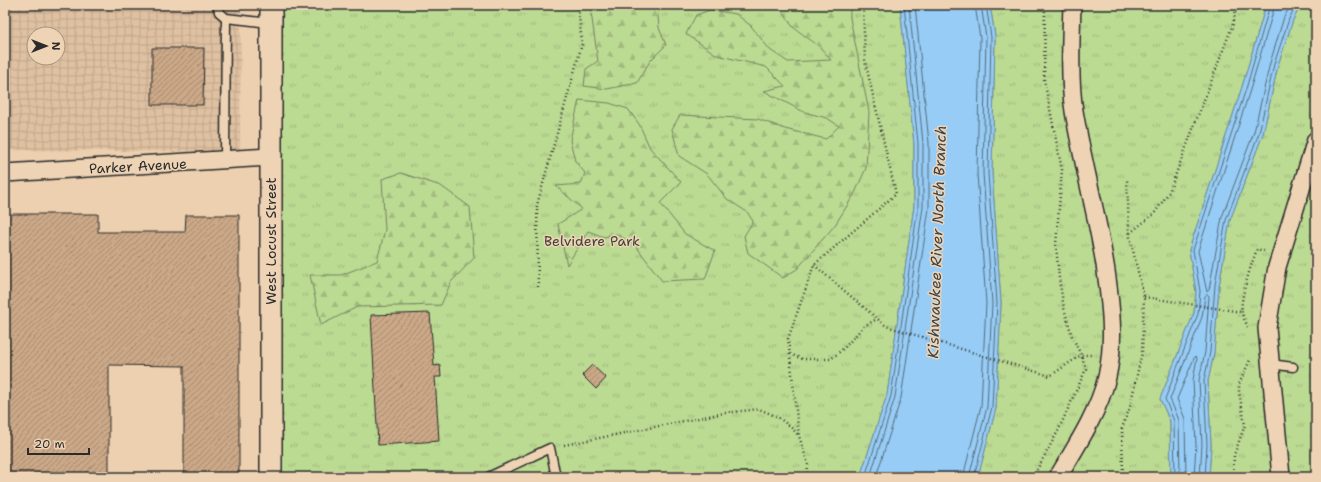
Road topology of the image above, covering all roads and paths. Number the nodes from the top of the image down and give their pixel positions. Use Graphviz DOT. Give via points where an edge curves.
graph roads {
  1 [pos="217,5"];
  2 [pos="578,5"];
  3 [pos="863,5"];
  4 [pos="1045,5"];
  5 [pos="1072,5"];
  6 [pos="1237,5"];
  7 [pos="271,14"];
  8 [pos="226,18"];
  9 [pos="1316,140"];
  10 [pos="270,157"];
  11 [pos="225,160"];
  12 [pos="5,174"];
  13 [pos="1127,178"];
  14 [pos="1310,185"];
  15 [pos="1129,233"];
  16 [pos="1281,256"];
  17 [pos="814,265"];
  18 [pos="538,287"];
  19 [pos="1144,297"];
  20 [pos="1242,312"];
  21 [pos="878,319"];
  22 [pos="1251,333"];
  23 [pos="790,354"];
  24 [pos="1110,354"];
  25 [pos="1081,355"];
  26 [pos="1252,357"];
  27 [pos="1270,364"];
  28 [pos="1293,367"];
  29 [pos="799,436"];
  30 [pos="550,448"];
  31 [pos="271,477"];
  32 [pos="488,477"];
  33 [pos="556,477"];
  34 [pos="807,477"];
  35 [pos="1033,477"];
  36 [pos="1058,477"];
  37 [pos="1123,477"];
  38 [pos="1232,477"];
  39 [pos="1281,477"];
  1 -- 8 [label="lane" via="219,12"];
  2 -- 18 [label="path" via="582,44 537,205"];
  3 -- 17 [label="path" via="865,61 896,194"];
  4 -- 25 [label="path" via="1044,79 1062,170 1056,245 1059,278 1072,336"];
  5 -- 24 [label="street" via="1074,110 1101,240 1111,306"];
  6 -- 15 [label="path" via="1233,24 1169,192 1154,214"];
  7 -- 8 [label="lane"];
  7 -- 10 [label="street, West Locust Street"];
  8 -- 11 [label="lane"];
  9 -- 14 [label="street"];
  10 -- 11 [label="street, Parker Avenue"];
  10 -- 31 [label="street, West Locust Street"];
  11 -- 12 [label="street, Parker Avenue"];
  13 -- 15 [label="path"];
  14 -- 16 [label="street"];
  15 -- 19 [label="path"];
  16 -- 20 [label="path" via="1257,249 1251,263"];
  16 -- 27 [label="street" via="1267,328"];
  17 -- 21 [label="path"];
  17 -- 23 [label="path" via="788,339"];
  19 -- 20 [label="path"];
  19 -- 37 [label="path" via="1142,352 1130,407 1122,428"];
  20 -- 22 [label="path"];
  21 -- 23 [label="path" via="864,326 831,359 803,359"];
  21 -- 25 [label="path" via="886,326 1050,376"];
  23 -- 29 [label="path"];
  24 -- 25 [label="path"];
  24 -- 36 [label="street" via="1107,377 1090,423"];
  25 -- 35 [label="path" via="1086,369 1058,431"];
  26 -- 38 [label="path" via="1240,384 1244,426 1234,455"];
  27 -- 28 [label="lane"];
  27 -- 39 [label="street"];
  29 -- 30 [label="path" via="778,418 759,409 724,413"];
  29 -- 34 [label="path" via="808,464"];
  30 -- 32 [label="lane"];
  30 -- 33 [label="lane"];
}
